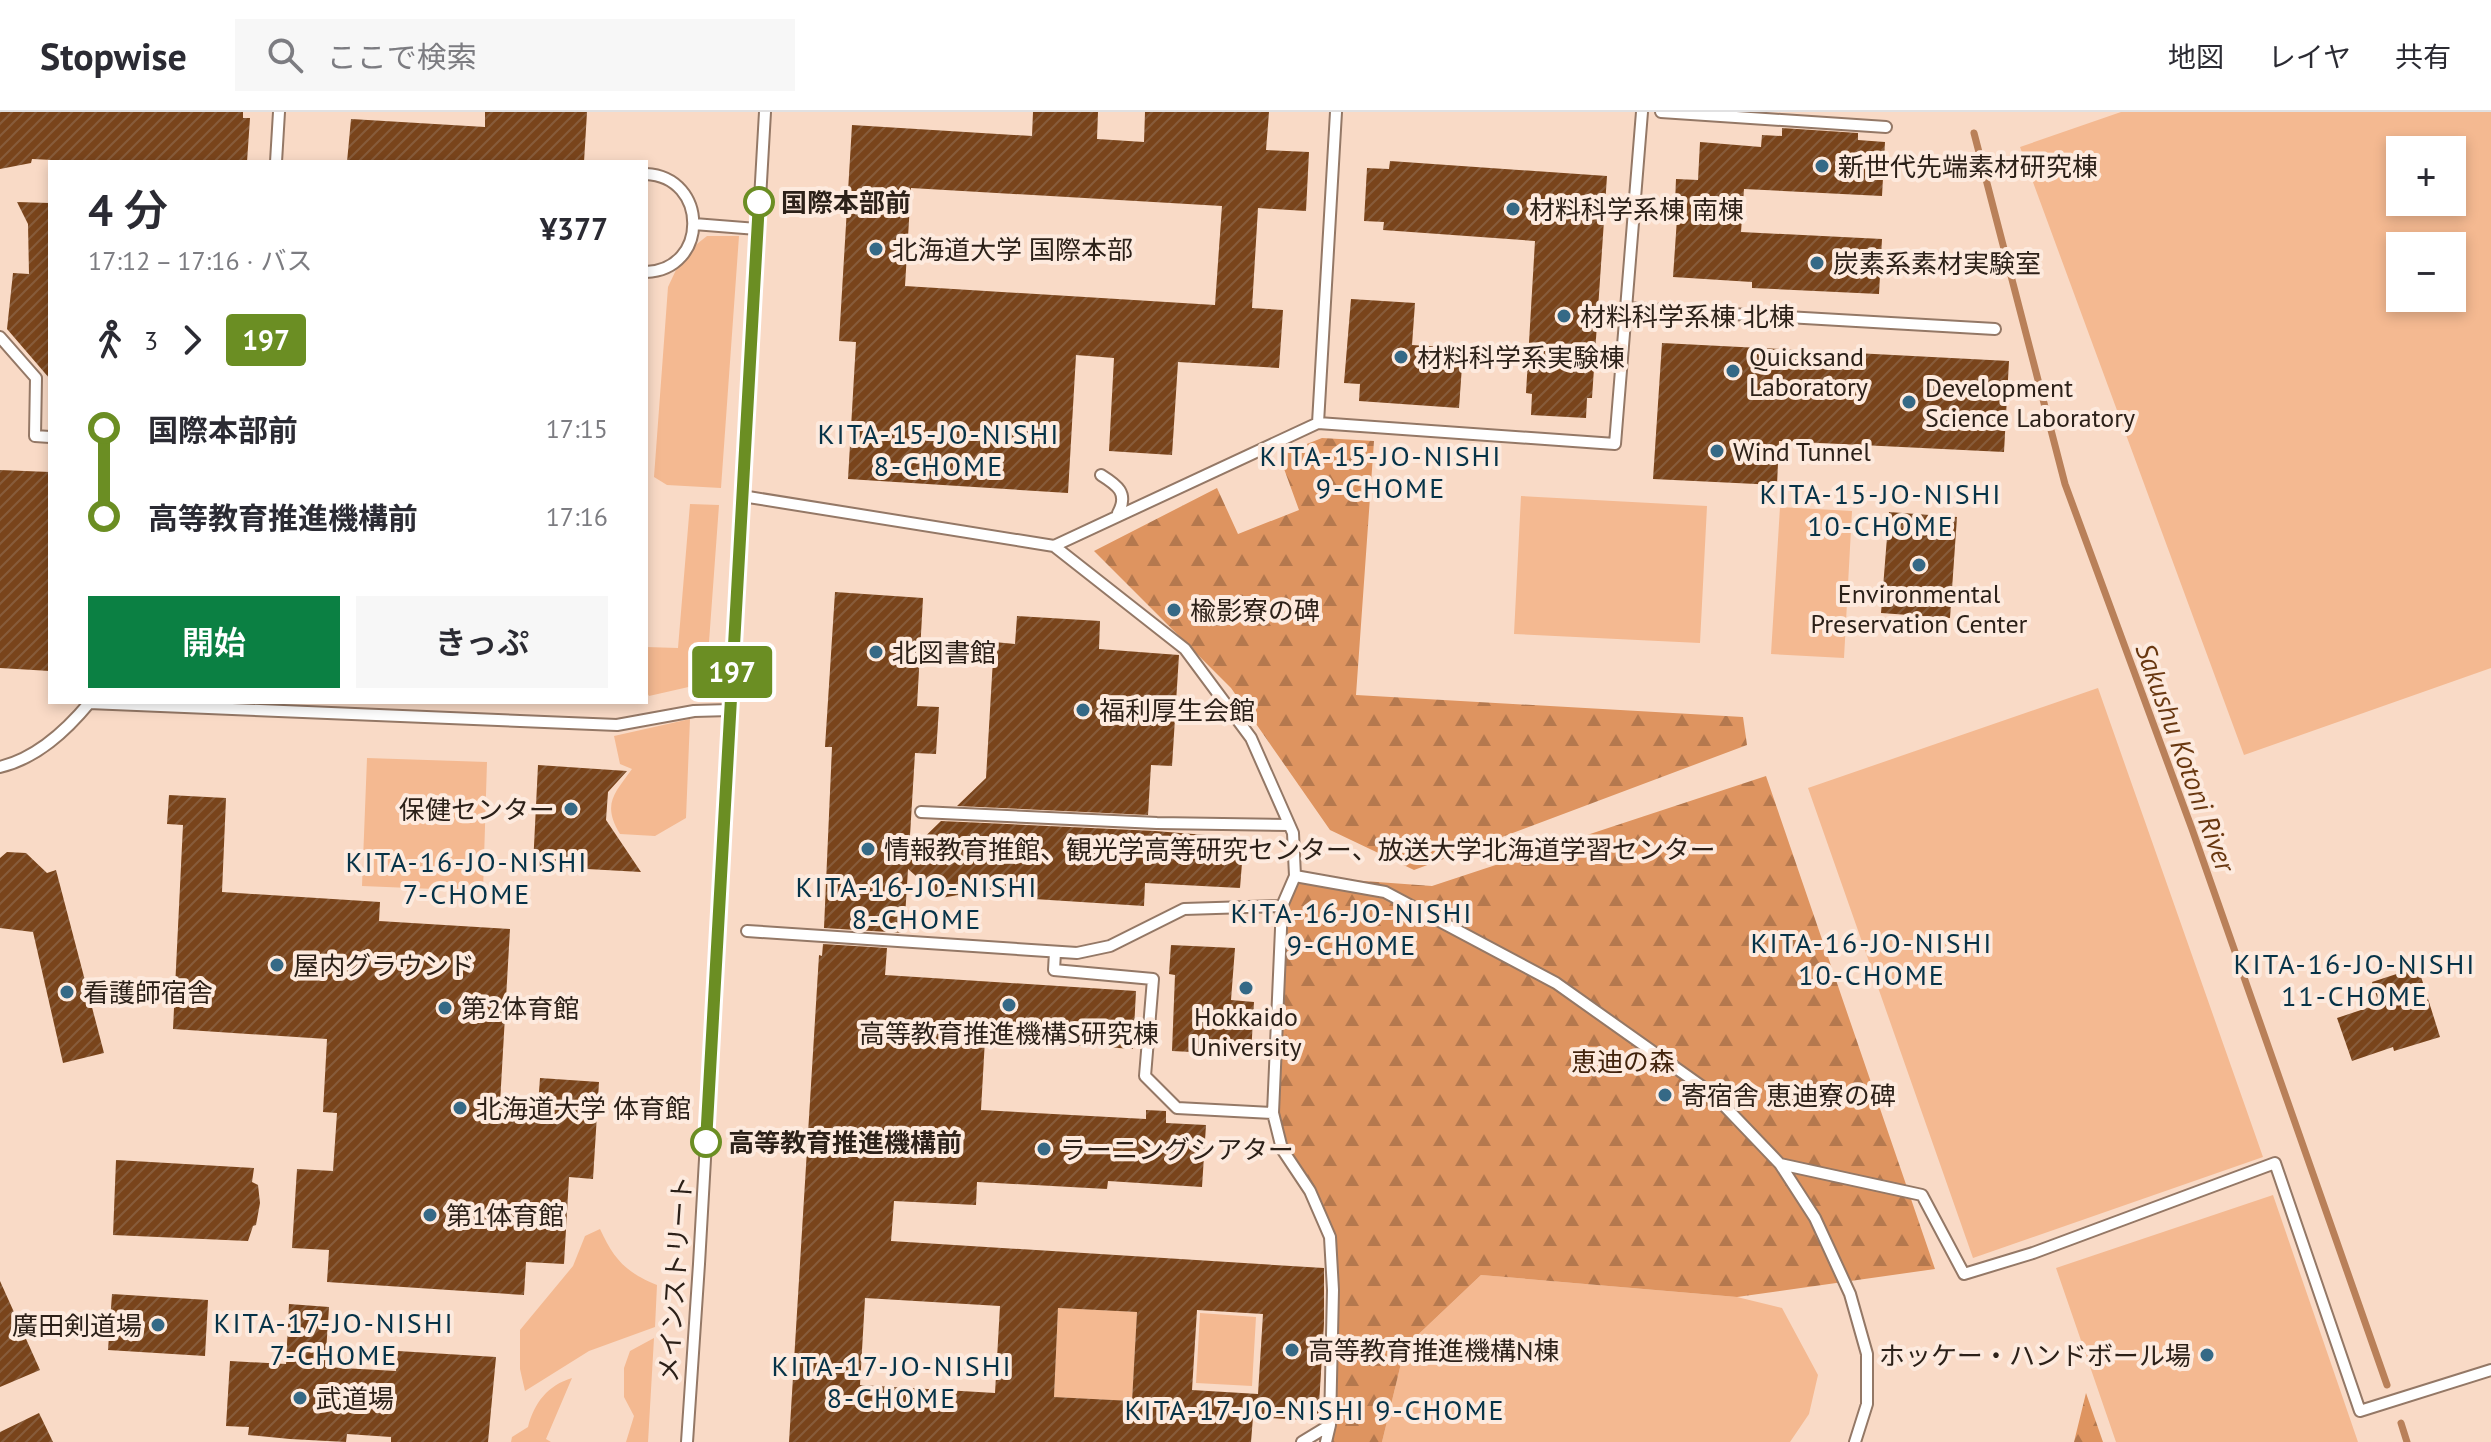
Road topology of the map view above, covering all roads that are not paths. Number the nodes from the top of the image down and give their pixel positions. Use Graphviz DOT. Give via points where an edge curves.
graph roads {
  1 [pos="279,112"];
  2 [pos="765,112"];
  3 [pos="1336,112"];
  4 [pos="1642,112"];
  5 [pos="1661,112"];
  6 [pos="1886,127"];
  7 [pos="276,160"];
  8 [pos="648,174"];
  9 [pos="694,224"];
  10 [pos="757,229"];
  11 [pos="648,272"];
  12 [pos="1628,308"];
  13 [pos="1995,329"];
  14 [pos="0,337"];
  15 [pos="1318,423"];
  16 [pos="48,437"];
  17 [pos="1101,475"];
  18 [pos="742,496"];
  19 [pos="1117,515"];
  20 [pos="1054,546"];
  21 [pos="87,704"];
  22 [pos="156,704"];
  23 [pos="189,705"];
  24 [pos="730,710"];
  25 [pos="0,767"];
  26 [pos="921,812"];
  27 [pos="1289,825"];
  28 [pos="1295,876"];
  29 [pos="1282,906"];
  30 [pos="747,931"];
  31 [pos="1055,952"];
  32 [pos="1273,1113"];
  33 [pos="1780,1164"];
  34 [pos="2491,1370"];
  35 [pos="1330,1425"];
  36 [pos="687,1442"];
  37 [pos="1302,1442"];
  38 [pos="1326,1442"];
  39 [pos="1855,1442"];
  1 -- 7 [label="lane"];
  2 -- 10 [label="lane, メインストリート"];
  3 -- 15 [label="lane"];
  4 -- 12 [label="lane"];
  5 -- 6 [label="lane"];
  8 -- 9 [label="lane" via="677,186"];
  9 -- 10 [label="lane"];
  9 -- 11 [label="lane" via="686,250 676,261"];
  10 -- 18 [label="lane, メインストリート"];
  12 -- 13 [label="lane"];
  12 -- 15 [label="lane" via="1615,444"];
  14 -- 16 [label="lane" via="36,378 35,436"];
  15 -- 19 [label="lane"];
  17 -- 19 [label="lane" via="1122,492"];
  18 -- 20 [label="lane"];
  18 -- 24 [label="lane, メインストリート"];
  19 -- 20 [label="lane"];
  20 -- 27 [label="lane" via="1185,649 1251,738"];
  21 -- 25 [label="lane" via="62,733 20,762"];
  22 -- 23 [label="lane"];
  23 -- 24 [label="lane" via="617,725"];
  24 -- 36 [label="lane, メインストリート"];
  26 -- 27 [label="lane"];
  27 -- 28 [label="lane"];
  28 -- 29 [label="lane"];
  28 -- 33 [label="lane" via="1385,892 1556,983 1714,1095"];
  29 -- 31 [label="lane" via="1184,909 1110,946"];
  29 -- 32 [label="lane"];
  30 -- 31 [label="lane"];
  31 -- 32 [label="lane" via="1054,970 1153,979 1145,1076 1177,1108"];
  32 -- 35 [label="lane" via="1282,1149 1310,1191 1330,1237"];
  33 -- 34 [label="lane" via="1922,1195 1964,1274 2275,1163 2360,1411"];
  33 -- 39 [label="lane" via="1815,1218 1850,1294 1867,1354 1867,1404"];
  35 -- 37 [label="lane"];
  35 -- 38 [label="lane"];
}
